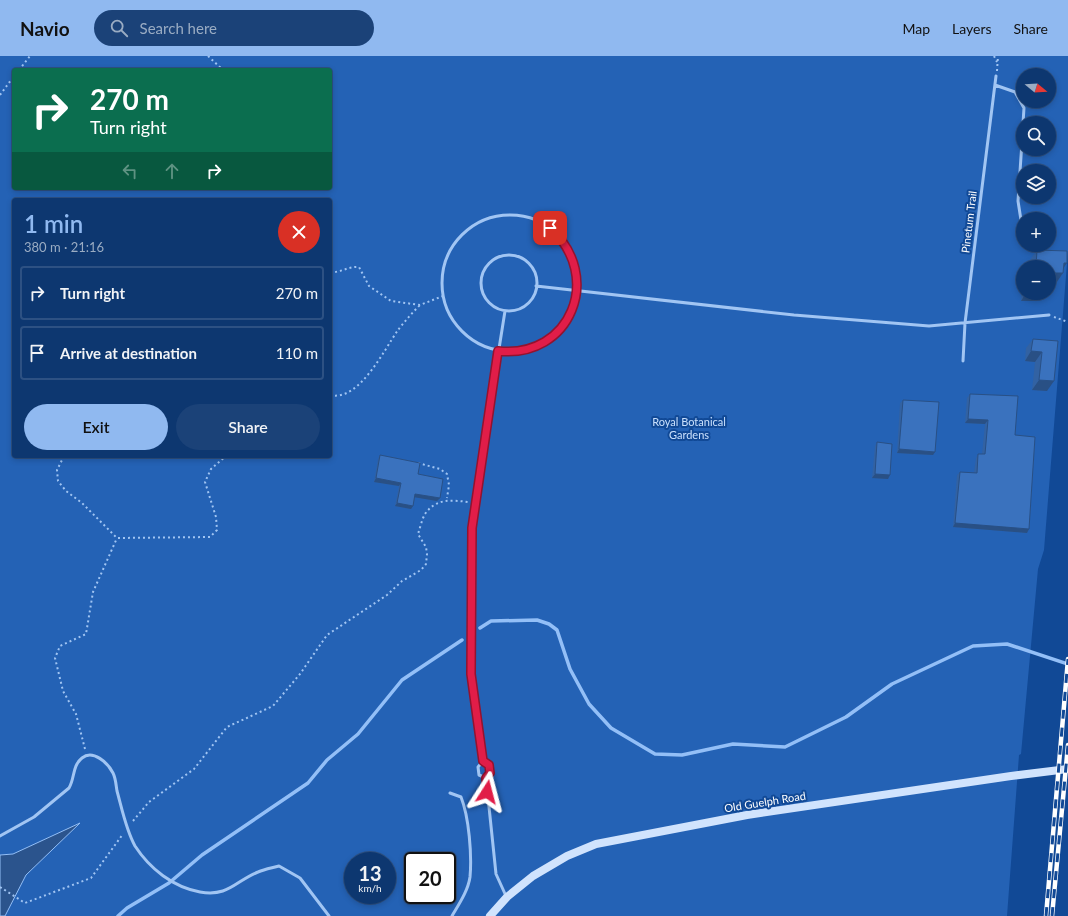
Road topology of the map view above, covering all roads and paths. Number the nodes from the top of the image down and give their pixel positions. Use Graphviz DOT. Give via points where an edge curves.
graph roads {
  1 [pos="30,56"];
  2 [pos="208,56"];
  3 [pos="994,56"];
  4 [pos="998,56"];
  5 [pos="21,68"];
  6 [pos="222,68"];
  7 [pos="996,76"];
  8 [pos="12,79"];
  9 [pos="995,85"];
  10 [pos="0,95"];
  11 [pos="1023,116"];
  12 [pos="1021,156"];
  13 [pos="1020,212"];
  14 [pos="332,272"];
  15 [pos="536,286"];
  16 [pos="577,290"];
  17 [pos="443,296"];
  18 [pos="420,305"];
  19 [pos="505,311"];
  20 [pos="1049,315"];
  21 [pos="1068,322"];
  22 [pos="965,323"];
  23 [pos="498,351"];
  24 [pos="963,361"];
  25 [pos="332,395"];
  26 [pos="63,458"];
  27 [pos="224,458"];
  28 [pos="411,462"];
  29 [pos="447,499"];
  30 [pos="475,503"];
  31 [pos="118,538"];
  32 [pos="87,756"];
  33 [pos="483,761"];
  34 [pos="1068,769"];
  35 [pos="486,778"];
  36 [pos="450,793"];
  37 [pos="128,827"];
  38 [pos="0,836"];
  39 [pos="0,887"];
  40 [pos="507,897"];
  41 [pos="329,916"];
  42 [pos="452,916"];
  43 [pos="490,916"];
  1 -- 5 [label="path"];
  2 -- 6 [label="path"];
  3 -- 4 [label="path" via="997,62"];
  7 -- 9 [label="lane, Pinetum Trail"];
  8 -- 10 [label="path"];
  9 -- 11 [label="lane" via="1015,92 1024,108"];
  9 -- 22 [label="lane, Pinetum Trail"];
  12 -- 13 [label="lane"];
  14 -- 18 [label="path" via="342,271 351,266 359,267 369,286 391,301"];
  15 -- 16 [label="lane"];
  15 -- 19 [label="lane" via="533,298 524,306 513,311"];
  15 -- 19 [label="lane" via="533,269 520,258 503,256 492,262 484,272 482,289 490,304"];
  16 -- 17 [label="lane" via="574,260 558,235 546,225 532,219 502,216 473,226 452,247 442,276"];
  16 -- 22 [label="lane" via="794,315 929,326"];
  16 -- 23 [label="lane" via="574,307 566,322 547,340 524,350"];
  17 -- 18 [label="path"];
  17 -- 23 [label="lane" via="450,316 462,332 479,344"];
  18 -- 25 [label="path" via="398,330 368,377 344,395"];
  19 -- 23 [label="lane"];
  20 -- 21 [label="path"];
  20 -- 22 [label="lane"];
  22 -- 24 [label="lane, Pinetum Trail"];
  23 -- 30 [label="lane"];
  26 -- 31 [label="path" via="56,470 58,481"];
  27 -- 31 [label="path" via="211,469 205,482 217,530 210,537"];
  28 -- 29 [label="path" via="428,465 447,474 450,485"];
  29 -- 30 [label="path"];
  29 -- 37 [label="path" via="426,514 418,534 427,554 426,564 421,570 327,635 300,674 273,706 227,727 194,769 149,802"];
  30 -- 33 [label="lane" via="472,528 471,674"];
  31 -- 32 [label="path" via="93,592 86,634 60,646 55,658 63,691 76,714"];
  32 -- 37 [label="lane" via="104,760 113,774"];
  32 -- 38 [label="lane" via="74,767 69,788 34,817"];
  33 -- 35 [label="lane" via="489,765 490,773"];
  33 -- 35 [label="lane" via="478,771 479,775"];
  34 -- 40 [label="street, Old Guelph Road" via="746,815 596,844 567,856 533,876"];
  35 -- 40 [label="lane" via="496,874"];
  36 -- 42 [label="lane" via="462,797 465,807 470,877 464,895"];
  37 -- 39 [label="path" via="91,878 25,903"];
  37 -- 41 [label="lane" via="134,845 147,862 173,883 200,892 223,893 258,872 279,866 300,878"];
  40 -- 43 [label="street, Old Guelph Road"];
}
